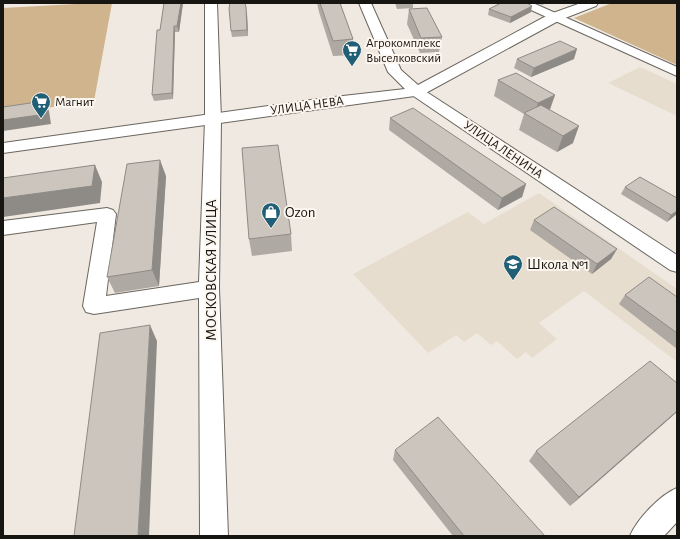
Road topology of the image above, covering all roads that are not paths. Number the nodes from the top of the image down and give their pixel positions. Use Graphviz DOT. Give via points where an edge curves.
graph roads {
  1 [pos="211,3"];
  2 [pos="365,3"];
  3 [pos="524,3"];
  4 [pos="592,3"];
  5 [pos="556,17"];
  6 [pos="677,72"];
  7 [pos="416,92"];
  8 [pos="213,120"];
  9 [pos="3,148"];
  10 [pos="3,228"];
  11 [pos="677,265"];
  12 [pos="209,288"];
  13 [pos="677,502"];
  14 [pos="214,536"];
  15 [pos="644,536"];
  1 -- 8 [label="street, МОСКОВСКАЯ УЛИЦА"];
  2 -- 7 [label="main road, УЛИЦА ЛЕНИНА" via="395,72"];
  3 -- 5 [label="street"];
  4 -- 5 [label="main road, УЛИЦА НЕВА"];
  5 -- 6 [label="street"];
  5 -- 7 [label="main road, УЛИЦА НЕВА"];
  7 -- 8 [label="main road, УЛИЦА НЕВА"];
  7 -- 11 [label="street, УЛИЦА ЛЕНИНА"];
  8 -- 9 [label="main road, УЛИЦА НЕВА"];
  8 -- 12 [label="street, МОСКОВСКАЯ УЛИЦА"];
  10 -- 12 [label="street" via="107,214 94,306"];
  12 -- 14 [label="street, МОСКОВСКАЯ УЛИЦА"];
  13 -- 15 [label="street"];
}
